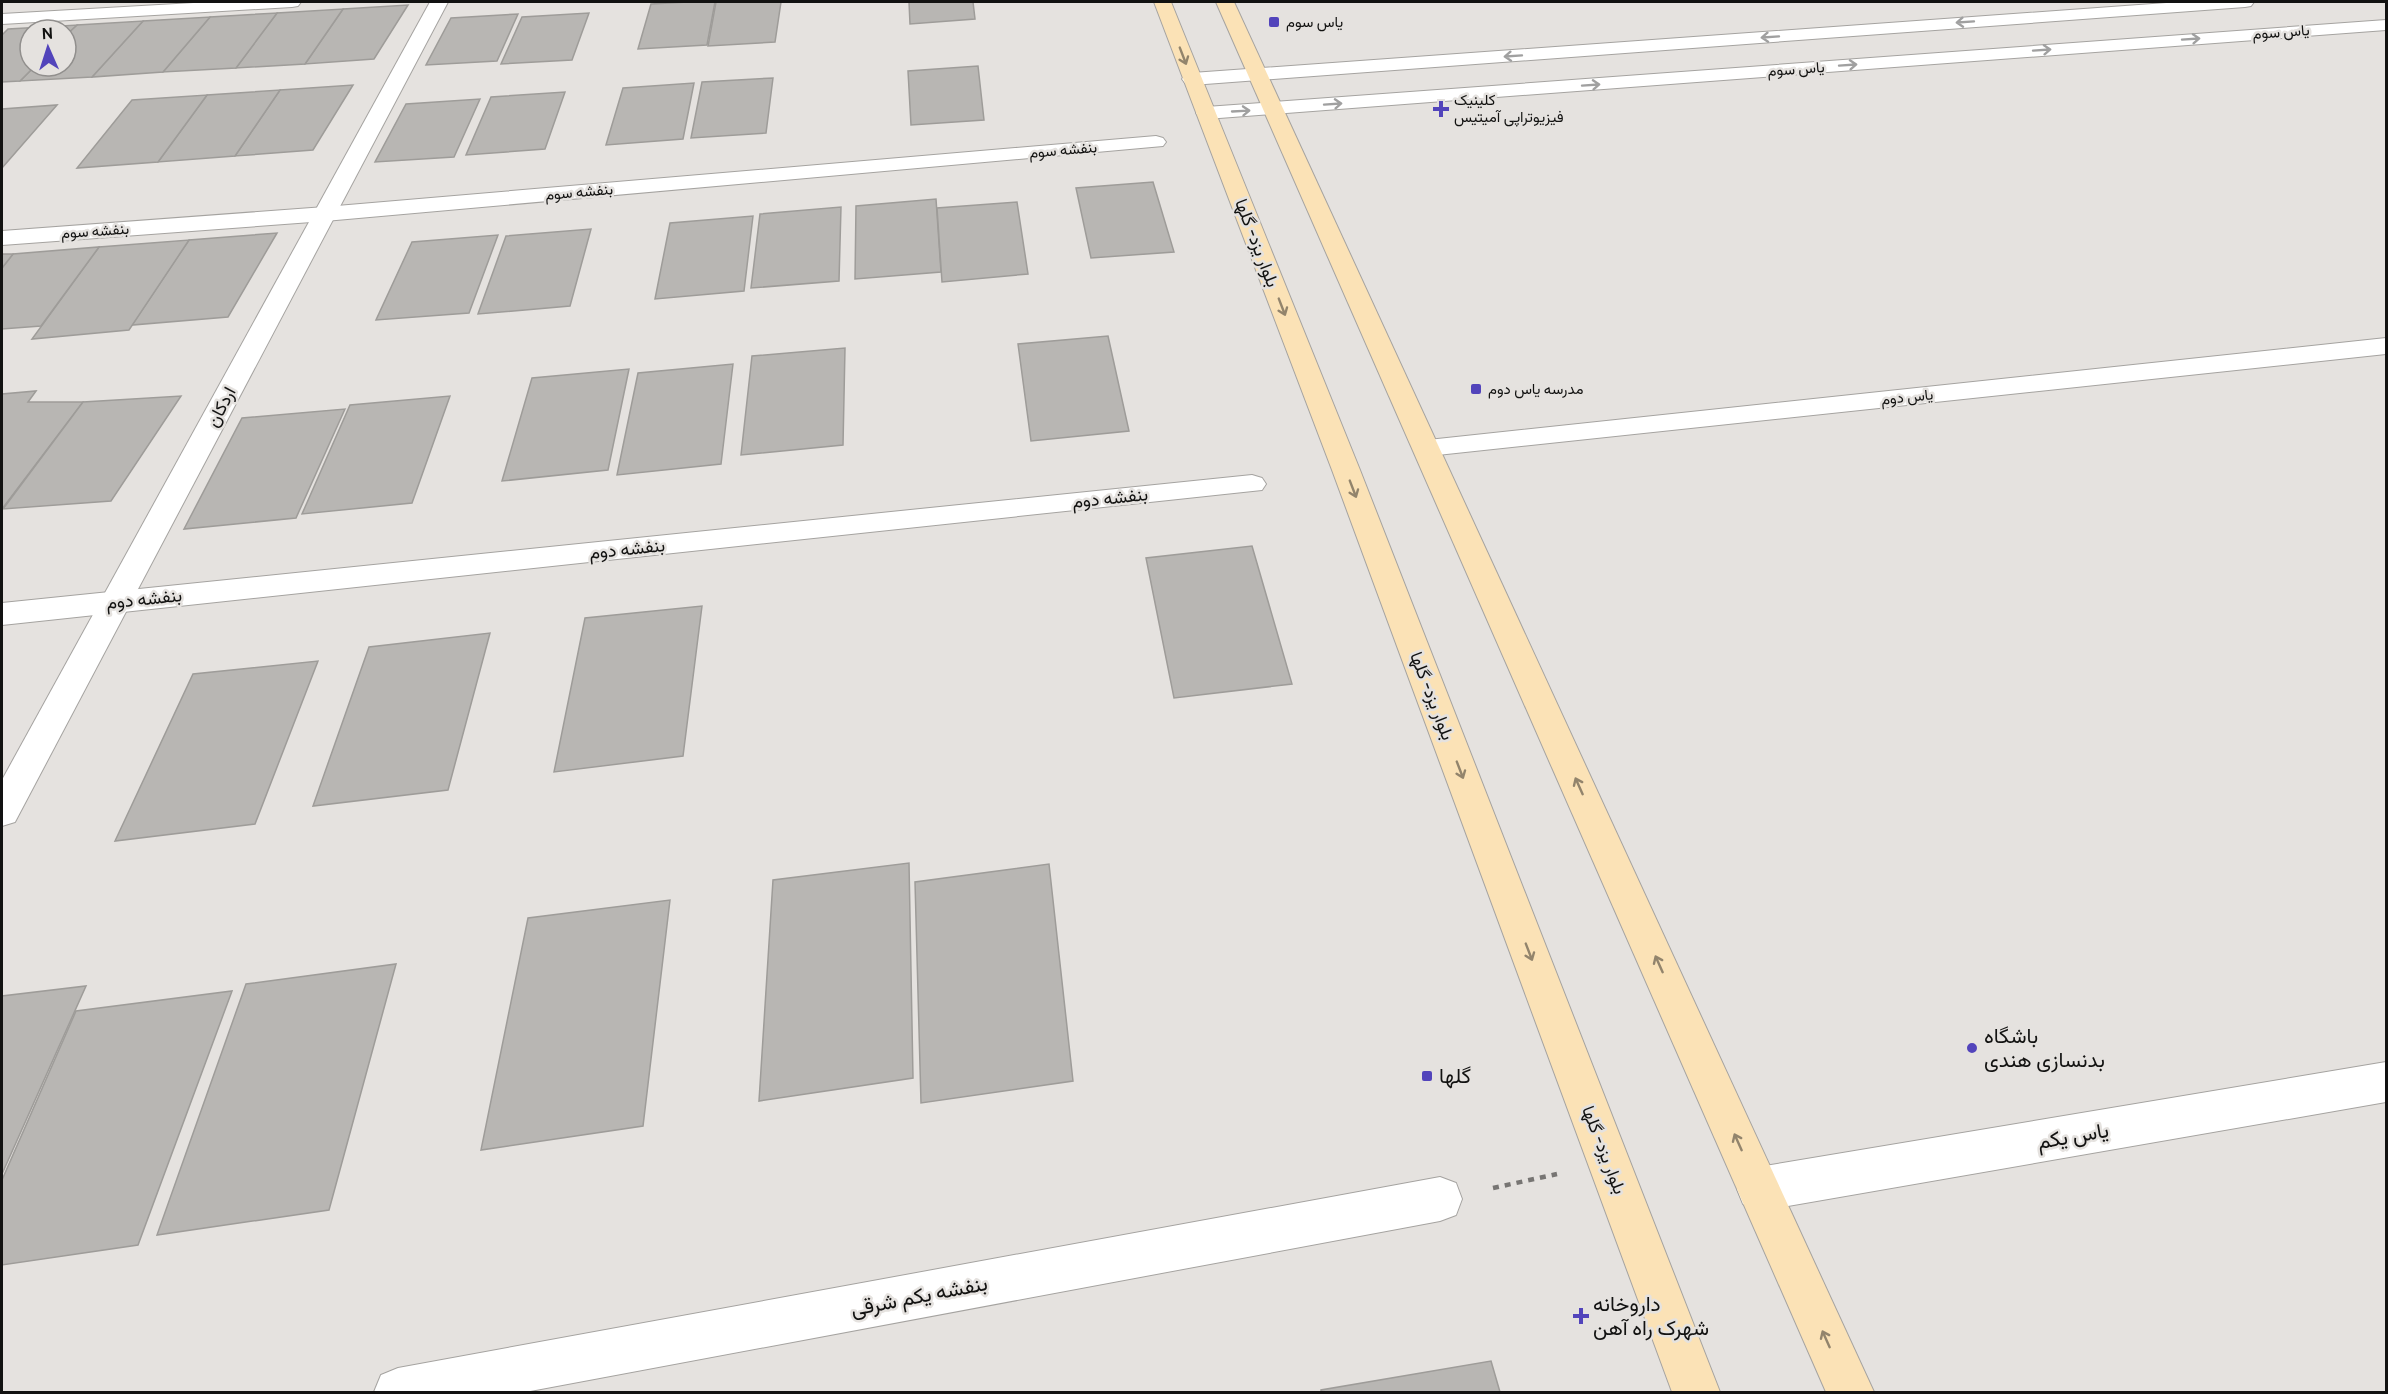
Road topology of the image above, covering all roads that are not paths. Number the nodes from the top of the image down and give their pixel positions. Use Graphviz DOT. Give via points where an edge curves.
graph roads {
  1 [pos="292,2"];
  2 [pos="440,2"];
  3 [pos="1162,2"];
  4 [pos="1225,2"];
  5 [pos="2069,2"];
  6 [pos="2245,2"];
  7 [pos="2086,13"];
  8 [pos="2,19"];
  9 [pos="2386,25"];
  10 [pos="2133,43"];
  11 [pos="1260,76"];
  12 [pos="1191,79"];
  13 [pos="1275,109"];
  14 [pos="1206,112"];
  15 [pos="1156,142"];
  16 [pos="325,214"];
  17 [pos="2,238"];
  18 [pos="2386,346"];
  19 [pos="1428,448"];
  20 [pos="1252,484"];
  21 [pos="115,602"];
  22 [pos="2,614"];
  23 [pos="2,812"];
  24 [pos="2386,1082"];
  25 [pos="1760,1189"];
  26 [pos="1440,1199"];
  27 [pos="398,1392"];
  28 [pos="1696,1392"];
  29 [pos="1850,1392"];
  1 -- 8 [label="street"];
  2 -- 16 [label="street, اردکان"];
  3 -- 12 [label="main road, بلوار یزد- گلها, one-way"];
  4 -- 11 [label="main road"];
  5 -- 7 [label="street"];
  6 -- 7 [label="street, یاس سوم"];
  7 -- 10 [label="street"];
  7 -- 11 [label="street, یاس سوم, one-way"];
  10 -- 9 [label="street, یاس سوم, one-way"];
  13 -- 10 [label="street, یاس سوم, one-way"];
  11 -- 12 [label="street, یاس سوم"];
  11 -- 13 [label="main road"];
  12 -- 14 [label="main road, بلوار یزد- گلها"];
  14 -- 13 [label="street, یاس سوم, one-way"];
  13 -- 19 [label="main road"];
  14 -- 28 [label="main road, بلوار یزد- گلها, one-way"];
  15 -- 16 [label="street, بنفشه سوم"];
  16 -- 17 [label="street, بنفشه سوم"];
  16 -- 21 [label="street, اردکان"];
  18 -- 19 [label="street, یاس دوم"];
  25 -- 19 [label="main road, one-way"];
  20 -- 21 [label="street, بنفشه دوم"];
  21 -- 22 [label="street, بنفشه دوم"];
  21 -- 23 [label="street, اردکان"];
  24 -- 25 [label="street, یاس یکم"];
  29 -- 25 [label="main road, one-way"];
  26 -- 27 [label="street, بنفشه یکم شرقی"];
}
